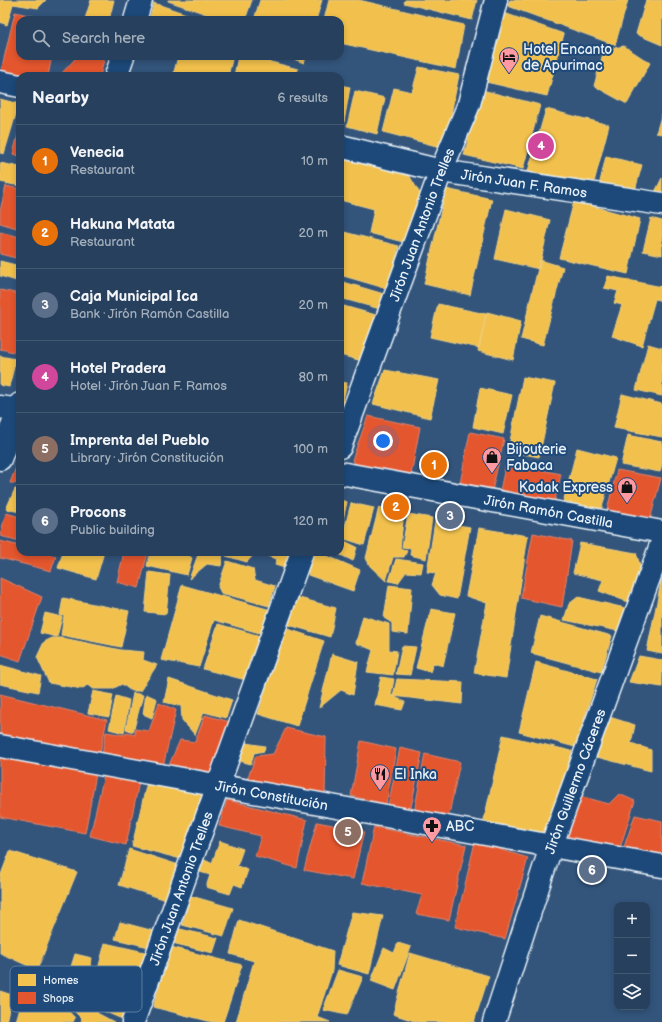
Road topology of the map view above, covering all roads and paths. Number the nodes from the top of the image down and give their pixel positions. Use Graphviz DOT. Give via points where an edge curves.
graph roads {
  1 [pos="141,0"];
  2 [pos="496,0"];
  3 [pos="136,16"];
  4 [pos="122,60"];
  5 [pos="117,72"];
  6 [pos="0,82"];
  7 [pos="16,85"];
  8 [pos="344,147"];
  9 [pos="442,171"];
  10 [pos="662,204"];
  11 [pos="15,408"];
  12 [pos="344,435"];
  13 [pos="0,459"];
  14 [pos="344,474"];
  15 [pos="662,532"];
  16 [pos="662,542"];
  17 [pos="301,556"];
  18 [pos="0,746"];
  19 [pos="218,787"];
  20 [pos="551,847"];
  21 [pos="662,866"];
  22 [pos="142,997"];
  23 [pos="137,1012"];
  24 [pos="133,1022"];
  25 [pos="494,1022"];
  1 -- 3 [label="street"];
  2 -- 9 [label="street, Jirón Juan Antonio Trelles" via="470,104"];
  4 -- 5 [label="street"];
  6 -- 7 [label="street"];
  8 -- 9 [label="street, Jirón Juan F. Ramos"];
  9 -- 10 [label="street, Jirón Juan F. Ramos"];
  9 -- 12 [label="street, Jirón Juan Antonio Trelles"];
  11 -- 13 [label="street"];
  14 -- 15 [label="street, Jirón Ramón Castilla"];
  16 -- 20 [label="street, Jirón Guillermo Cáceres"];
  17 -- 19 [label="street, Jirón Juan Antonio Trelles"];
  18 -- 19 [label="street, Jirón Constitución"];
  19 -- 20 [label="street, Jirón Constitución"];
  19 -- 22 [label="street, Jirón Juan Antonio Trelles"];
  20 -- 21 [label="street, Jirón Constitución"];
  20 -- 25 [label="street, Jirón Guillermo Cáceres"];
  23 -- 24 [label="street, Jirón Juan Antonio Trelles"];
}
